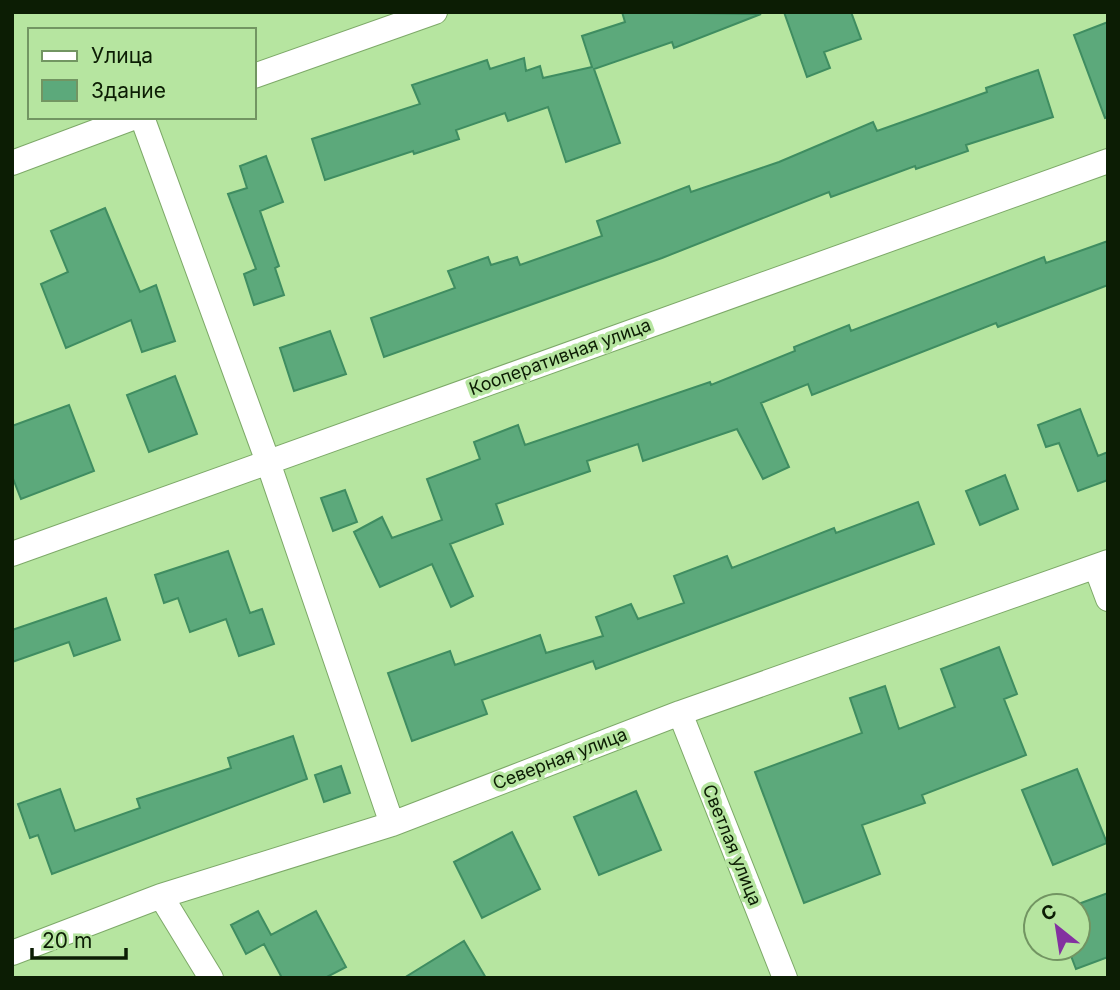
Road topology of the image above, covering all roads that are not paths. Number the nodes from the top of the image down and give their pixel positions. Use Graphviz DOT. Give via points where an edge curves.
graph roads {
  1 [pos="435,12"];
  2 [pos="256,75"];
  3 [pos="130,119"];
  4 [pos="143,119"];
  5 [pos="1108,161"];
  6 [pos="12,163"];
  7 [pos="268,462"];
  8 [pos="12,554"];
  9 [pos="1102,564"];
  10 [pos="1108,599"];
  11 [pos="680,713"];
  12 [pos="392,824"];
  13 [pos="162,897"];
  14 [pos="12,953"];
  15 [pos="211,978"];
  16 [pos="785,978"];
  1 -- 2 [label="street"];
  3 -- 6 [label="street"];
  4 -- 7 [label="street"];
  5 -- 7 [label="street, Кооперативная улица"];
  7 -- 8 [label="street, Кооперативная улица"];
  7 -- 12 [label="street"];
  9 -- 10 [label="street"];
  9 -- 11 [label="street, Северная улица"];
  11 -- 12 [label="street, Северная улица"];
  11 -- 16 [label="street, Светлая улица"];
  12 -- 13 [label="street, Северная улица"];
  13 -- 14 [label="street, Северная улица"];
  13 -- 15 [label="street"];
}
